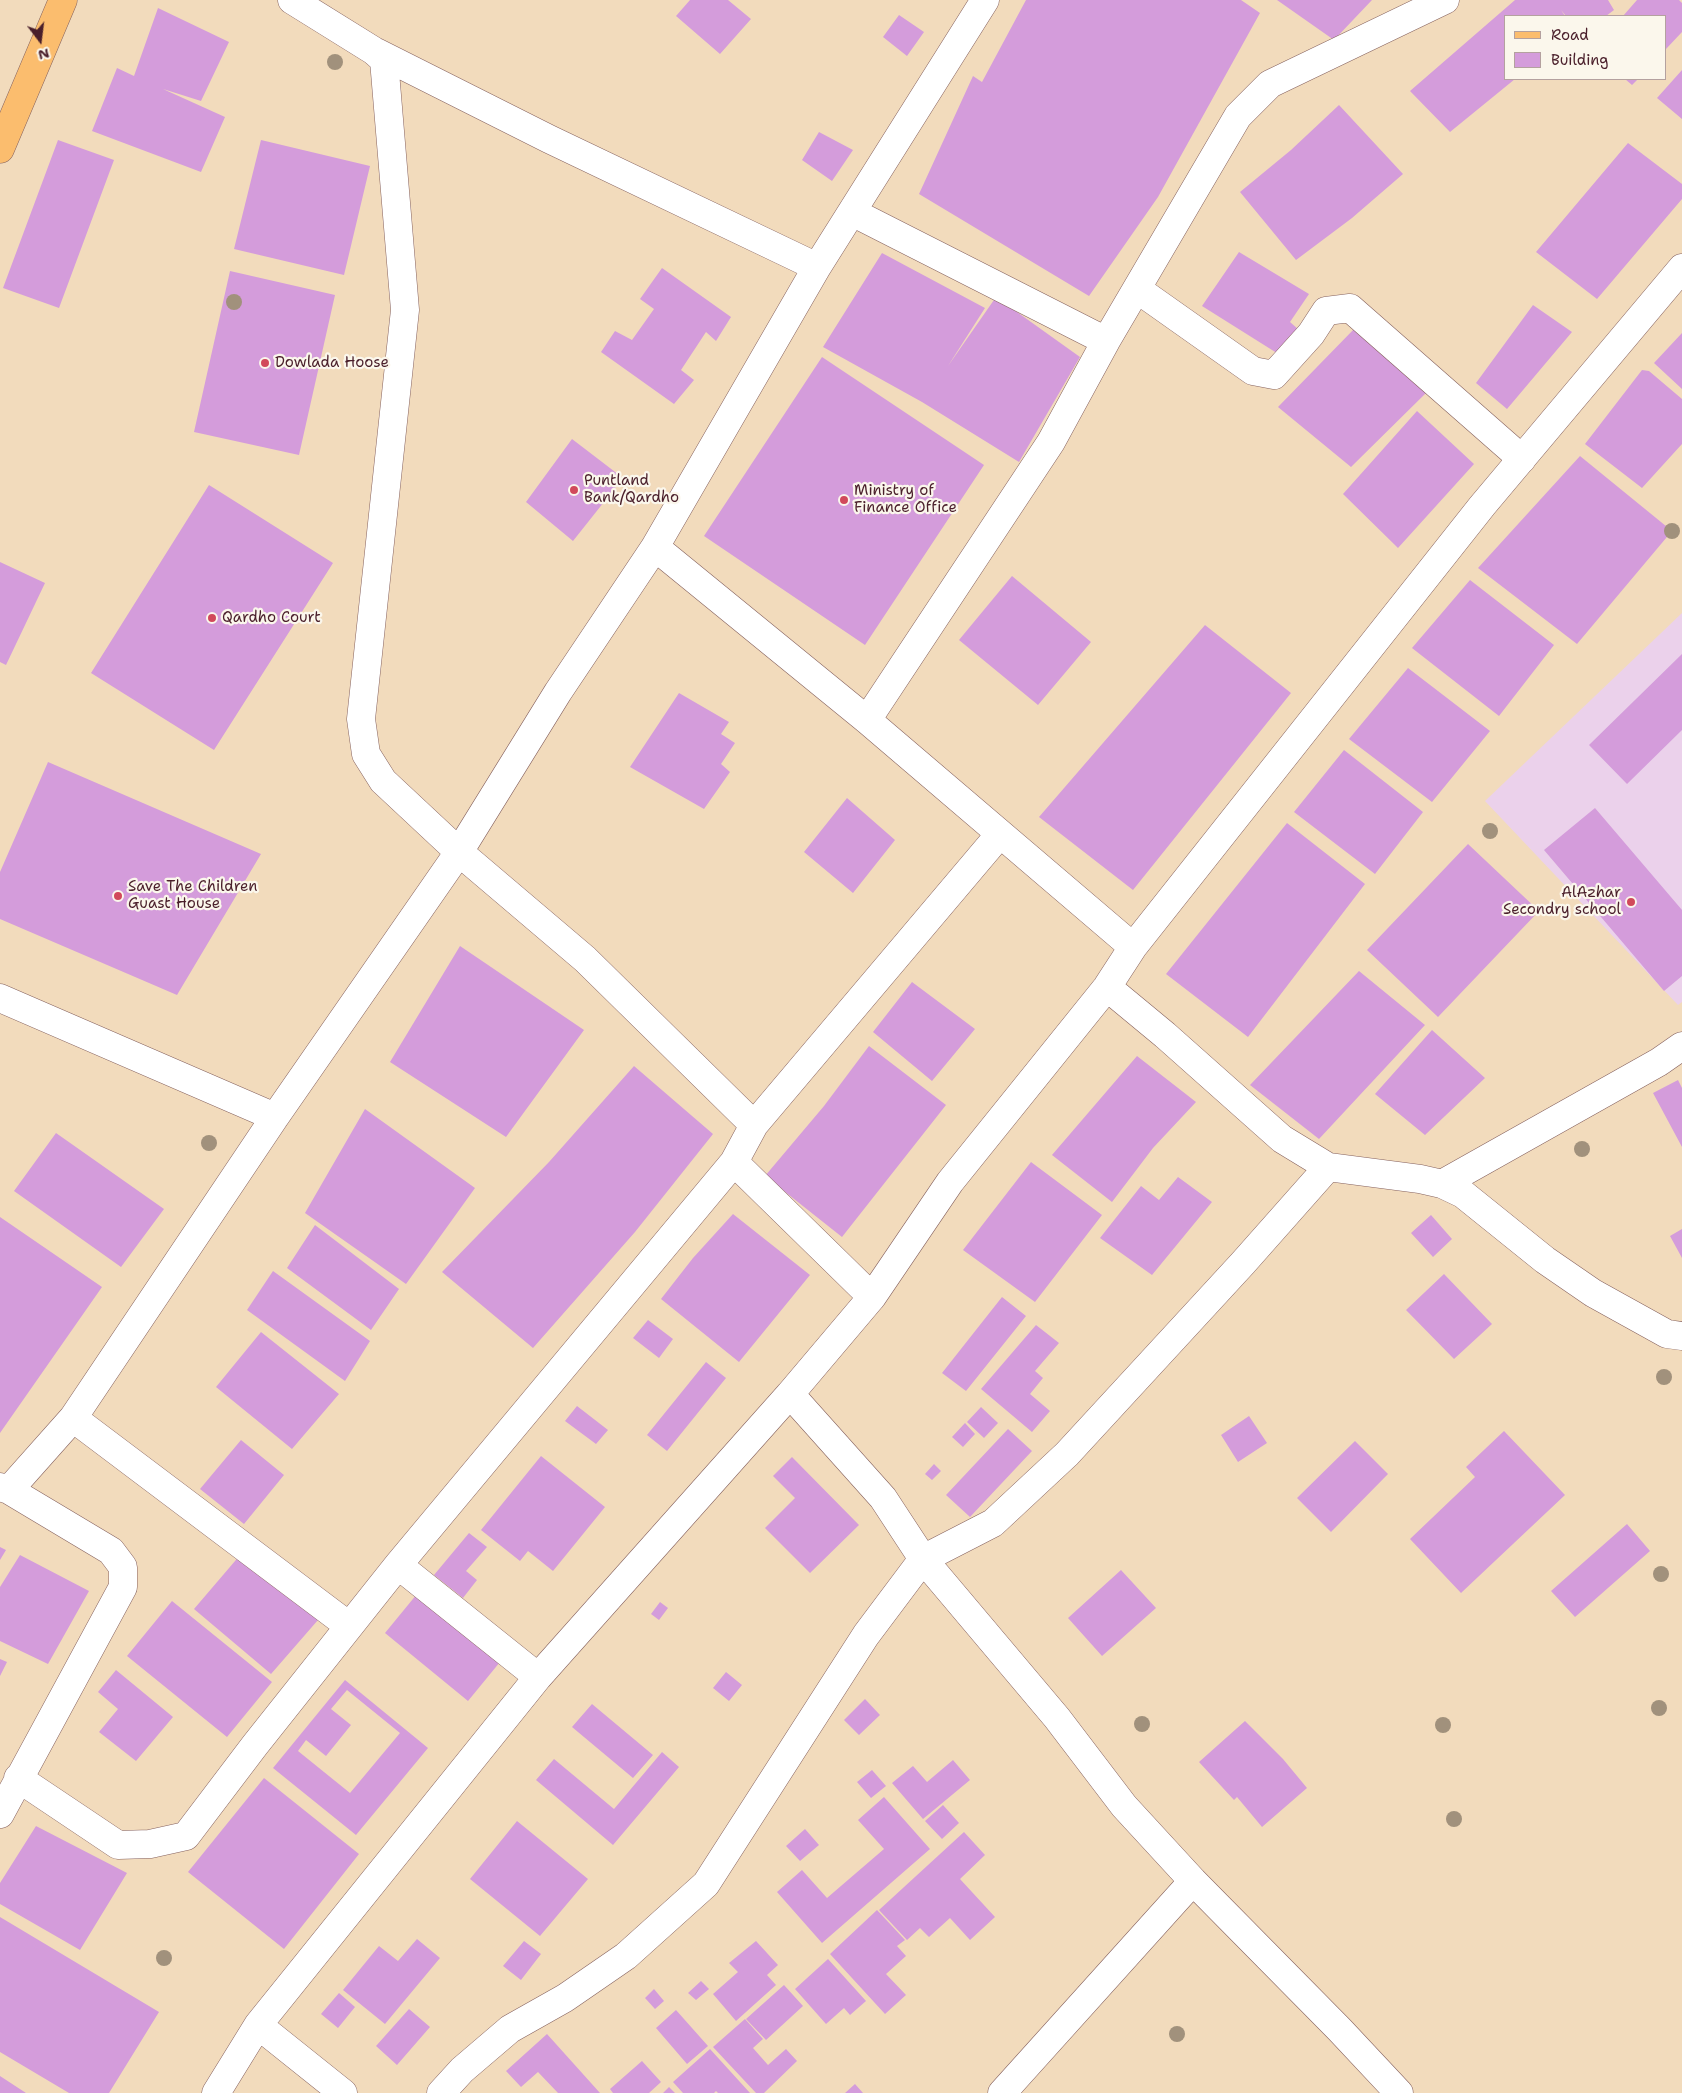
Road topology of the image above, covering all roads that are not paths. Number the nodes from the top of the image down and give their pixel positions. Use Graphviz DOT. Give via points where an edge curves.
graph roads {
  1 [pos="63,0"];
  2 [pos="292,0"];
  3 [pos="985,0"];
  4 [pos="1445,0"];
  5 [pos="374,51"];
  6 [pos="0,149"];
  7 [pos="852,212"];
  8 [pos="817,267"];
  9 [pos="1682,268"];
  10 [pos="1137,289"];
  11 [pos="1106,341"];
  12 [pos="1522,459"];
  13 [pos="655,548"];
  14 [pos="867,720"];
  15 [pos="1000,834"];
  16 [pos="459,852"];
  17 [pos="1133,947"];
  18 [pos="1107,987"];
  19 [pos="0,998"];
  20 [pos="1682,1046"];
  21 [pos="275,1117"];
  22 [pos="754,1125"];
  23 [pos="734,1162"];
  24 [pos="1328,1167"];
  25 [pos="1442,1184"];
  26 [pos="872,1297"];
  27 [pos="1682,1336"];
  28 [pos="790,1394"];
  29 [pos="73,1418"];
  30 [pos="4,1488"];
  31 [pos="923,1559"];
  32 [pos="398,1565"];
  33 [pos="349,1626"];
  34 [pos="538,1677"];
  35 [pos="18,1778"];
  36 [pos="0,1814"];
  37 [pos="1193,1881"];
  38 [pos="258,2025"];
  39 [pos="216,2093"];
  40 [pos="343,2093"];
  41 [pos="441,2093"];
  42 [pos="1002,2093"];
  43 [pos="1399,2093"];
  1 -- 6 [label="main road"];
  2 -- 5 [label="street"];
  3 -- 7 [label="street"];
  4 -- 10 [label="street" via="1270,84 1238,116"];
  5 -- 8 [label="street" via="549,140"];
  5 -- 16 [label="street" via="384,60 406,310 361,719 366,754 383,781"];
  7 -- 8 [label="street"];
  7 -- 11 [label="street"];
  8 -- 13 [label="street"];
  9 -- 12 [label="street"];
  10 -- 11 [label="street"];
  10 -- 12 [label="street" via="1253,371 1274,375 1311,334 1326,311 1350,308"];
  11 -- 14 [label="street" via="1051,442"];
  12 -- 17 [label="street"];
  13 -- 14 [label="street"];
  13 -- 16 [label="street" via="558,692"];
  14 -- 15 [label="street"];
  15 -- 17 [label="street"];
  15 -- 22 [label="street"];
  16 -- 21 [label="street"];
  16 -- 22 [label="street" via="585,959"];
  17 -- 18 [label="street"];
  18 -- 24 [label="street" via="1282,1139"];
  18 -- 26 [label="street" via="950,1182"];
  19 -- 21 [label="street"];
  20 -- 25 [label="street"];
  21 -- 29 [label="street"];
  22 -- 23 [label="street"];
  23 -- 26 [label="street"];
  23 -- 32 [label="street"];
  24 -- 25 [label="street"];
  24 -- 31 [label="street" via="1067,1454 993,1523"];
  25 -- 27 [label="street" via="1463,1194 1545,1260 1593,1293 1667,1334"];
  26 -- 28 [label="street"];
  28 -- 31 [label="street" via="883,1498"];
  28 -- 34 [label="street"];
  29 -- 30 [label="street"];
  29 -- 33 [label="street"];
  30 -- 35 [label="street" via="111,1551 123,1566 122,1588"];
  31 -- 37 [label="street" via="1057,1718 1124,1806"];
  31 -- 41 [label="street" via="866,1635 706,1884 626,1956 565,1998 510,2029 462,2070"];
  32 -- 33 [label="street"];
  32 -- 34 [label="street"];
  33 -- 35 [label="street" via="186,1836 150,1844 118,1845"];
  34 -- 38 [label="street"];
  35 -- 36 [label="street"];
  37 -- 42 [label="street"];
  37 -- 43 [label="street"];
  38 -- 39 [label="street"];
  38 -- 40 [label="street"];
}
